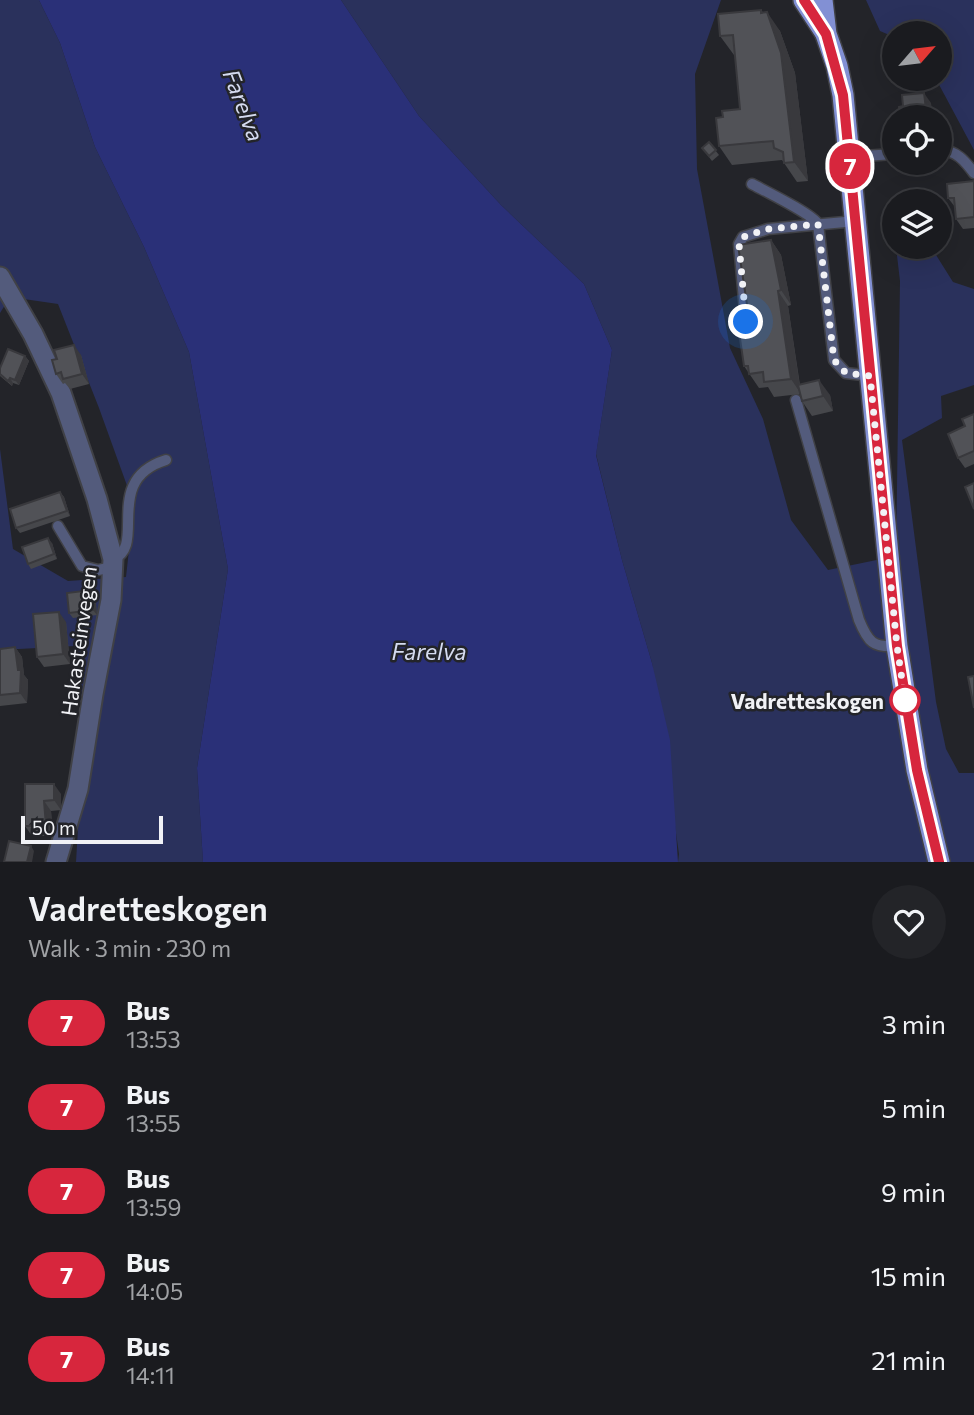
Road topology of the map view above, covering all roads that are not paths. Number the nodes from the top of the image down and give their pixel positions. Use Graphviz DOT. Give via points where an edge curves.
graph roads {
  1 [pos="804,0"];
  2 [pos="822,0"];
  3 [pos="826,34"];
  4 [pos="952,153"];
  5 [pos="882,155"];
  6 [pos="849,157"];
  7 [pos="974,173"];
  8 [pos="752,184"];
  9 [pos="856,221"];
  10 [pos="818,224"];
  11 [pos="0,277"];
  12 [pos="746,322"];
  13 [pos="870,376"];
  14 [pos="796,400"];
  15 [pos="166,460"];
  16 [pos="58,526"];
  17 [pos="113,563"];
  18 [pos="897,646"];
  19 [pos="55,862"];
  20 [pos="939,862"];
  1 -- 3 [label="main road"];
  2 -- 3 [label="main road"];
  3 -- 6 [label="main road" via="843,95"];
  4 -- 7 [label="lane"];
  5 -- 6 [label="lane"];
  6 -- 9 [label="main road"];
  8 -- 10 [label="lane" via="814,217"];
  9 -- 10 [label="lane"];
  9 -- 13 [label="main road"];
  10 -- 12 [label="lane" via="768,229 743,237 739,244"];
  10 -- 13 [label="lane" via="834,360 846,373"];
  11 -- 17 [label="street, Hakasteinvegen" via="61,393"];
  13 -- 18 [label="main road"];
  14 -- 18 [label="lane" via="859,620 871,642"];
  15 -- 17 [label="lane" via="147,468 137,479 129,502 126,547"];
  16 -- 17 [label="lane" via="82,566 99,570"];
  17 -- 19 [label="street, Hakasteinvegen" via="111,600 78,789"];
  18 -- 20 [label="main road" via="917,770"];
}
